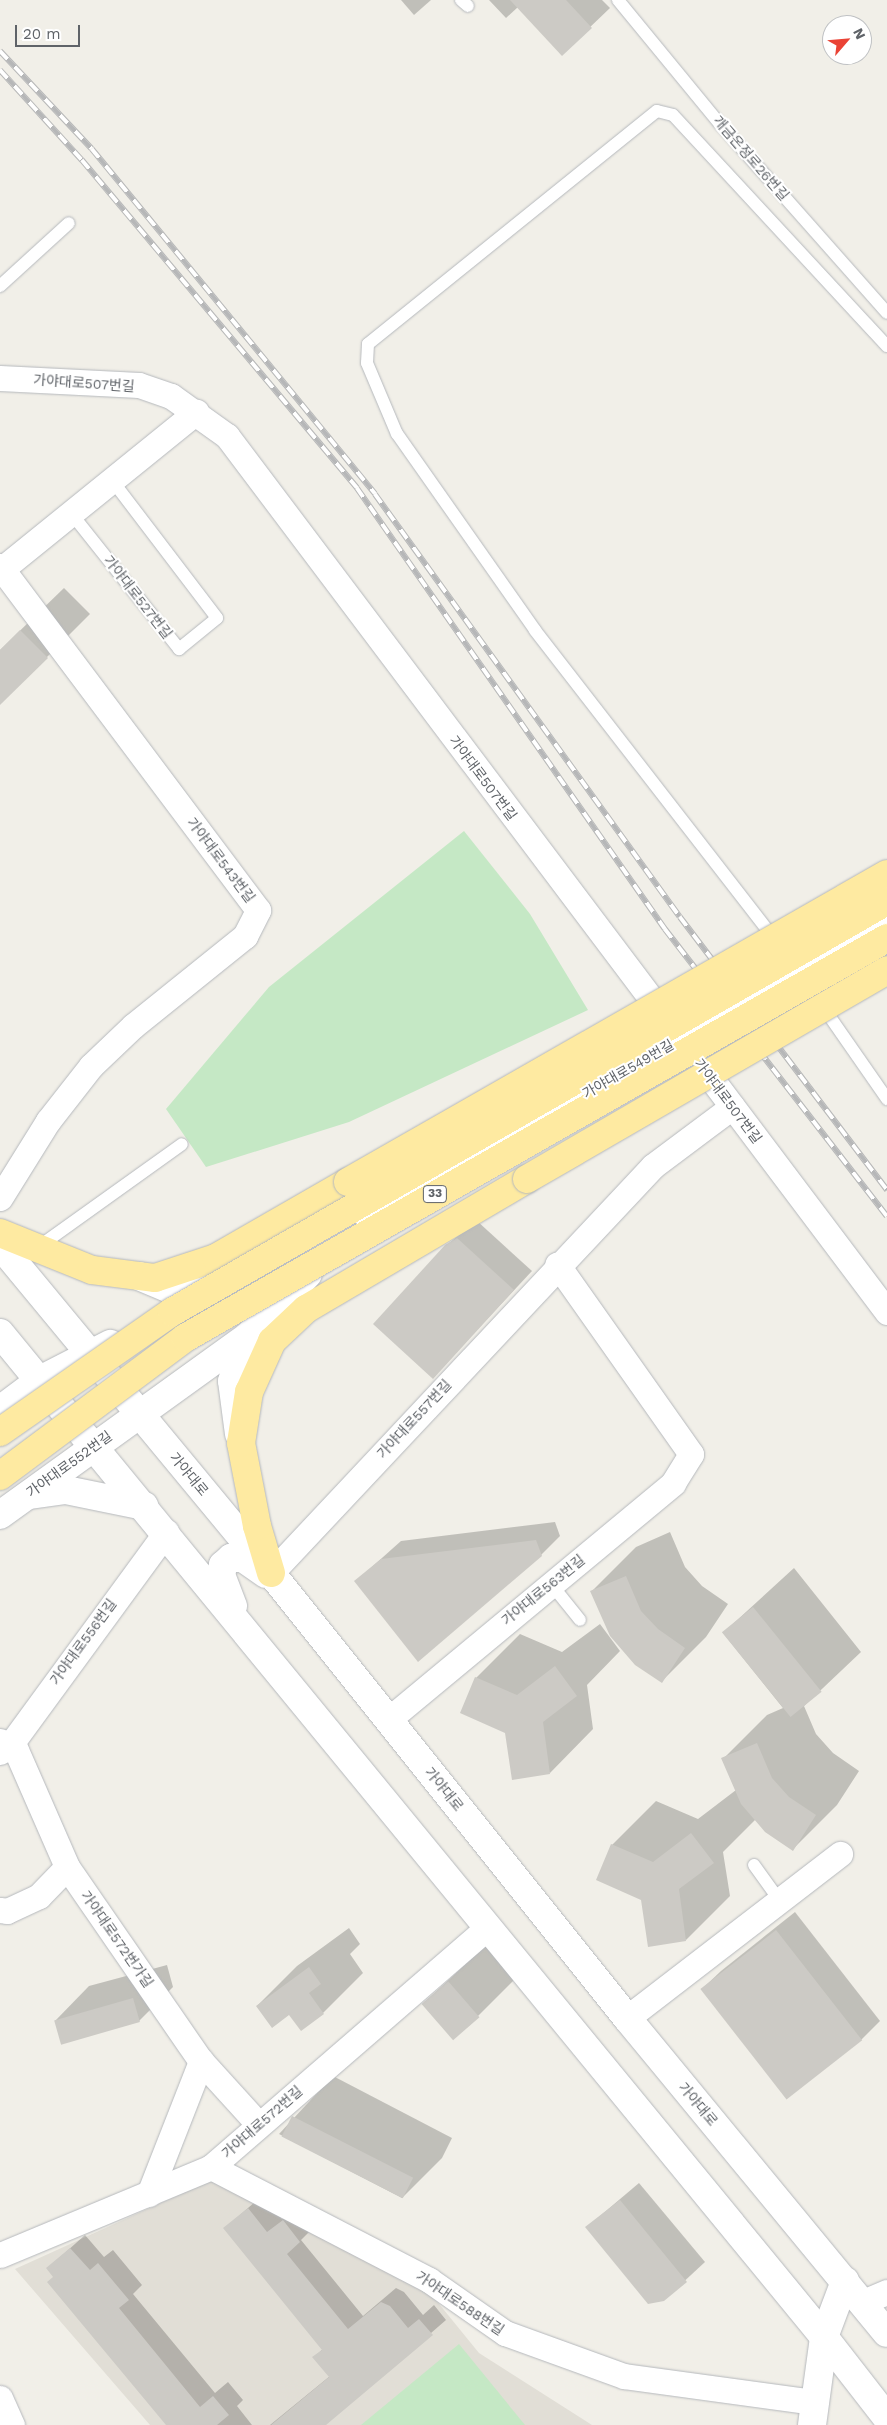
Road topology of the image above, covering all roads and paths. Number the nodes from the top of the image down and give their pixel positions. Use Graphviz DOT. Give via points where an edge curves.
graph roads {
  1 [pos="618,0"];
  2 [pos="69,223"];
  3 [pos="0,286"];
  4 [pos="887,313"];
  5 [pos="887,346"];
  6 [pos="0,378"];
  7 [pos="196,412"];
  8 [pos="112,480"];
  9 [pos="71,513"];
  10 [pos="1,567"];
  11 [pos="887,874"];
  12 [pos="887,901"];
  13 [pos="887,921"];
  14 [pos="887,938"];
  15 [pos="887,970"];
  16 [pos="887,1099"];
  17 [pos="732,1107"];
  18 [pos="182,1144"];
  19 [pos="0,1198"];
  20 [pos="369,1217"];
  21 [pos="0,1233"];
  22 [pos="0,1245"];
  23 [pos="35,1249"];
  24 [pos="289,1257"];
  25 [pos="557,1264"];
  26 [pos="139,1276"];
  27 [pos="887,1312"];
  28 [pos="0,1333"];
  29 [pos="248,1336"];
  30 [pos="91,1353"];
  31 [pos="40,1380"];
  32 [pos="0,1410"];
  33 [pos="139,1413"];
  34 [pos="0,1432"];
  35 [pos="240,1443"];
  36 [pos="93,1446"];
  37 [pos="0,1476"];
  38 [pos="26,1496"];
  39 [pos="144,1506"];
  40 [pos="0,1515"];
  41 [pos="166,1532"];
  42 [pos="275,1578"];
  43 [pos="551,1584"];
  44 [pos="580,1620"];
  45 [pos="239,1622"];
  46 [pos="388,1720"];
  47 [pos="4,1746"];
  48 [pos="840,1854"];
  49 [pos="754,1865"];
  50 [pos="68,1867"];
  51 [pos="780,1901"];
  52 [pos="0,1910"];
  53 [pos="487,1928"];
  54 [pos="627,2018"];
  55 [pos="201,2061"];
  56 [pos="259,2125"];
  57 [pos="211,2167"];
  58 [pos="149,2194"];
  59 [pos="0,2255"];
  60 [pos="845,2281"];
  61 [pos="875,2297"];
  62 [pos="887,2315"];
  63 [pos="887,2333"];
  64 [pos="824,2337"];
  65 [pos="0,2398"];
  66 [pos="814,2414"];
  67 [pos="887,2418"];
  68 [pos="12,2425"];
  1 -- 4 [label="lane, 개금온정로26번길" via="720,124"];
  2 -- 3 [label="lane"];
  5 -- 16 [label="lane" via="673,115 658,111 368,344 367,363 397,434 420,467 536,630 763,922"];
  6 -- 7 [label="street, 가야대로507번길" via="139,386 171,396"];
  7 -- 8 [label="street"];
  7 -- 17 [label="street, 가야대로507번길" via="227,436"];
  8 -- 9 [label="street"];
  8 -- 9 [label="lane, 가야대로527번길" via="217,618 179,649"];
  9 -- 10 [label="street"];
  10 -- 19 [label="street, 가야대로543번길" via="258,910 245,936 140,1020 91,1066 48,1121"];
  11 -- 26 [label="highway, bridge" via="216,1258 155,1278"];
  12 -- 34 [label="highway, 33, bridge" via="172,1312"];
  13 -- 20 [label="main road, 가야대로549번길, bridge"];
  14 -- 37 [label="highway, 33, bridge" via="185,1338"];
  15 -- 35 [label="highway, bridge" via="306,1308 272,1342 250,1392"];
  17 -- 25 [label="street, 가야대로557번길" via="653,1166"];
  17 -- 27 [label="street, 가야대로507번길"];
  18 -- 23 [label="lane"];
  20 -- 24 [label="main road"];
  20 -- 29 [label="main road" via="275,1305"];
  21 -- 23 [label="highway"];
  22 -- 30 [label="main road, 가야대로"];
  23 -- 26 [label="highway" via="92,1270"];
  24 -- 26 [label="main road" via="169,1289"];
  24 -- 30 [label="main road"];
  25 -- 42 [label="street, 가야대로557번길"];
  25 -- 43 [label="street, 가야대로563번길" via="691,1454 673,1484"];
  28 -- 31 [label="main road"];
  29 -- 33 [label="main road, 가야대로552번길"];
  29 -- 35 [label="main road" via="232,1381"];
  30 -- 31 [label="main road"];
  30 -- 33 [label="main road, 가야대로"];
  31 -- 32 [label="main road"];
  31 -- 36 [label="main road"];
  33 -- 36 [label="main road, 가야대로552번길"];
  33 -- 42 [label="main road, 가야대로"];
  35 -- 42 [label="highway" via="257,1526"];
  36 -- 38 [label="main road, 가야대로552번길"];
  36 -- 39 [label="main road"];
  38 -- 39 [label="main road" via="66,1490"];
  38 -- 40 [label="main road, 가야대로552번길"];
  39 -- 41 [label="main road"];
  41 -- 45 [label="main road"];
  41 -- 47 [label="street, 가야대로556번길"];
  42 -- 45 [label="main road" via="242,1558 231,1558 223,1564 221,1575"];
  42 -- 46 [label="main road, 가야대로"];
  43 -- 44 [label="lane"];
  43 -- 46 [label="street, 가야대로563번길"];
  45 -- 53 [label="main road"];
  46 -- 54 [label="main road, 가야대로"];
  47 -- 50 [label="street, 가야대로572번가길"];
  48 -- 51 [label="street"];
  49 -- 51 [label="lane"];
  50 -- 52 [label="street" via="39,1896 7,1911"];
  50 -- 55 [label="street, 가야대로572번가길"];
  51 -- 54 [label="street"];
  53 -- 56 [label="street, 가야대로572번길"];
  53 -- 64 [label="main road"];
  54 -- 60 [label="main road, 가야대로"];
  55 -- 56 [label="street, 가야대로572번가길"];
  55 -- 58 [label="street"];
  56 -- 57 [label="street, 가야대로572번길"];
  57 -- 58 [label="street, 가야대로572번길"];
  57 -- 66 [label="street, 가야대로588번길" via="429,2280 505,2334 624,2376"];
  58 -- 59 [label="street, 가야대로572번길"];
  60 -- 61 [label="main road, 가야대로"];
  60 -- 64 [label="main road"];
  61 -- 62 [label="street"];
  61 -- 63 [label="main road, 가야대로"];
  64 -- 66 [label="main road"];
  64 -- 67 [label="main road"];
  65 -- 68 [label="street"];
}
